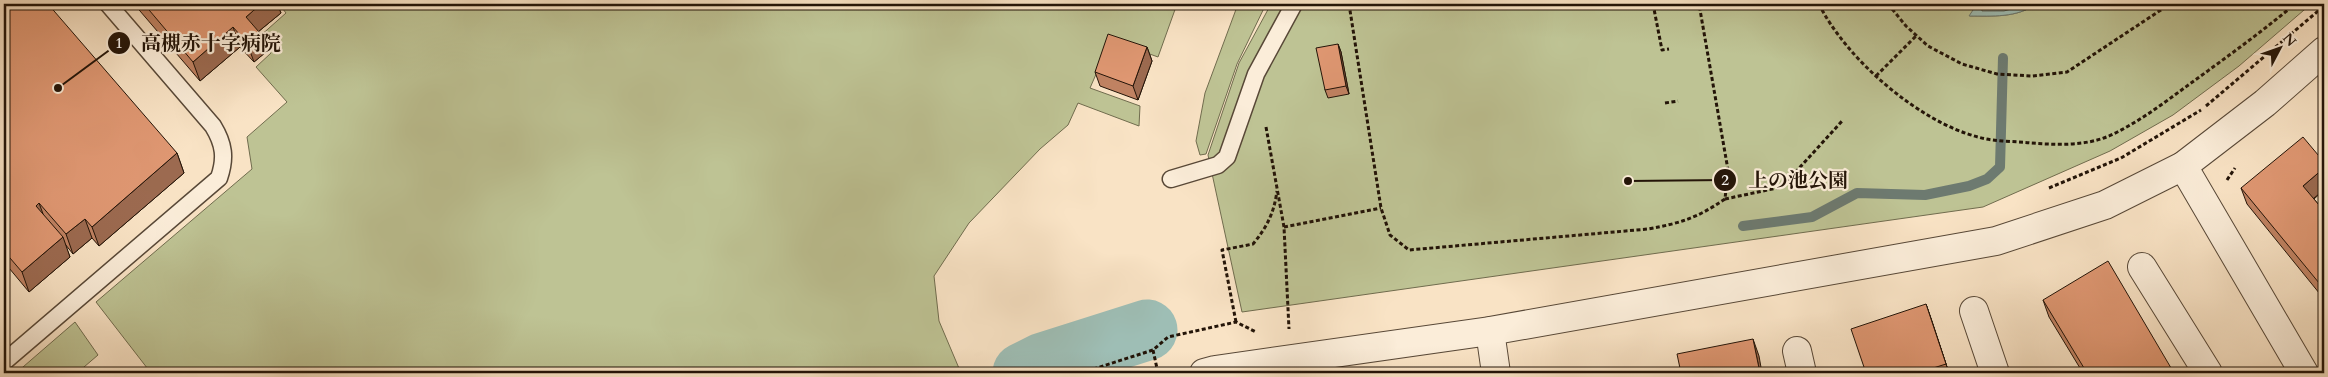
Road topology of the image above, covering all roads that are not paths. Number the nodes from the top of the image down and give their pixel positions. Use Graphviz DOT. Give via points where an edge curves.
graph roads {
  1 [pos="108,4"];
  2 [pos="1294,4"];
  3 [pos="2324,51"];
  4 [pos="2183,166"];
  5 [pos="1171,179"];
  6 [pos="2142,267"];
  7 [pos="1974,310"];
  8 [pos="1490,331"];
  9 [pos="4,362"];
  10 [pos="1212,372"];
  11 [pos="1496,373"];
  12 [pos="1994,373"];
  13 [pos="2208,373"];
  14 [pos="2304,373"];
  1 -- 9 [label="lane" via="213,126 224,150 224,165 219,178"];
  2 -- 5 [label="lane" via="1256,74 1227,157 1218,165"];
  3 -- 4 [label="street" via="2265,103"];
  4 -- 8 [label="street" via="2105,205 1996,241"];
  4 -- 14 [label="street"];
  6 -- 13 [label="street"];
  7 -- 12 [label="street"];
  8 -- 10 [label="street"];
  8 -- 11 [label="street"];
}
